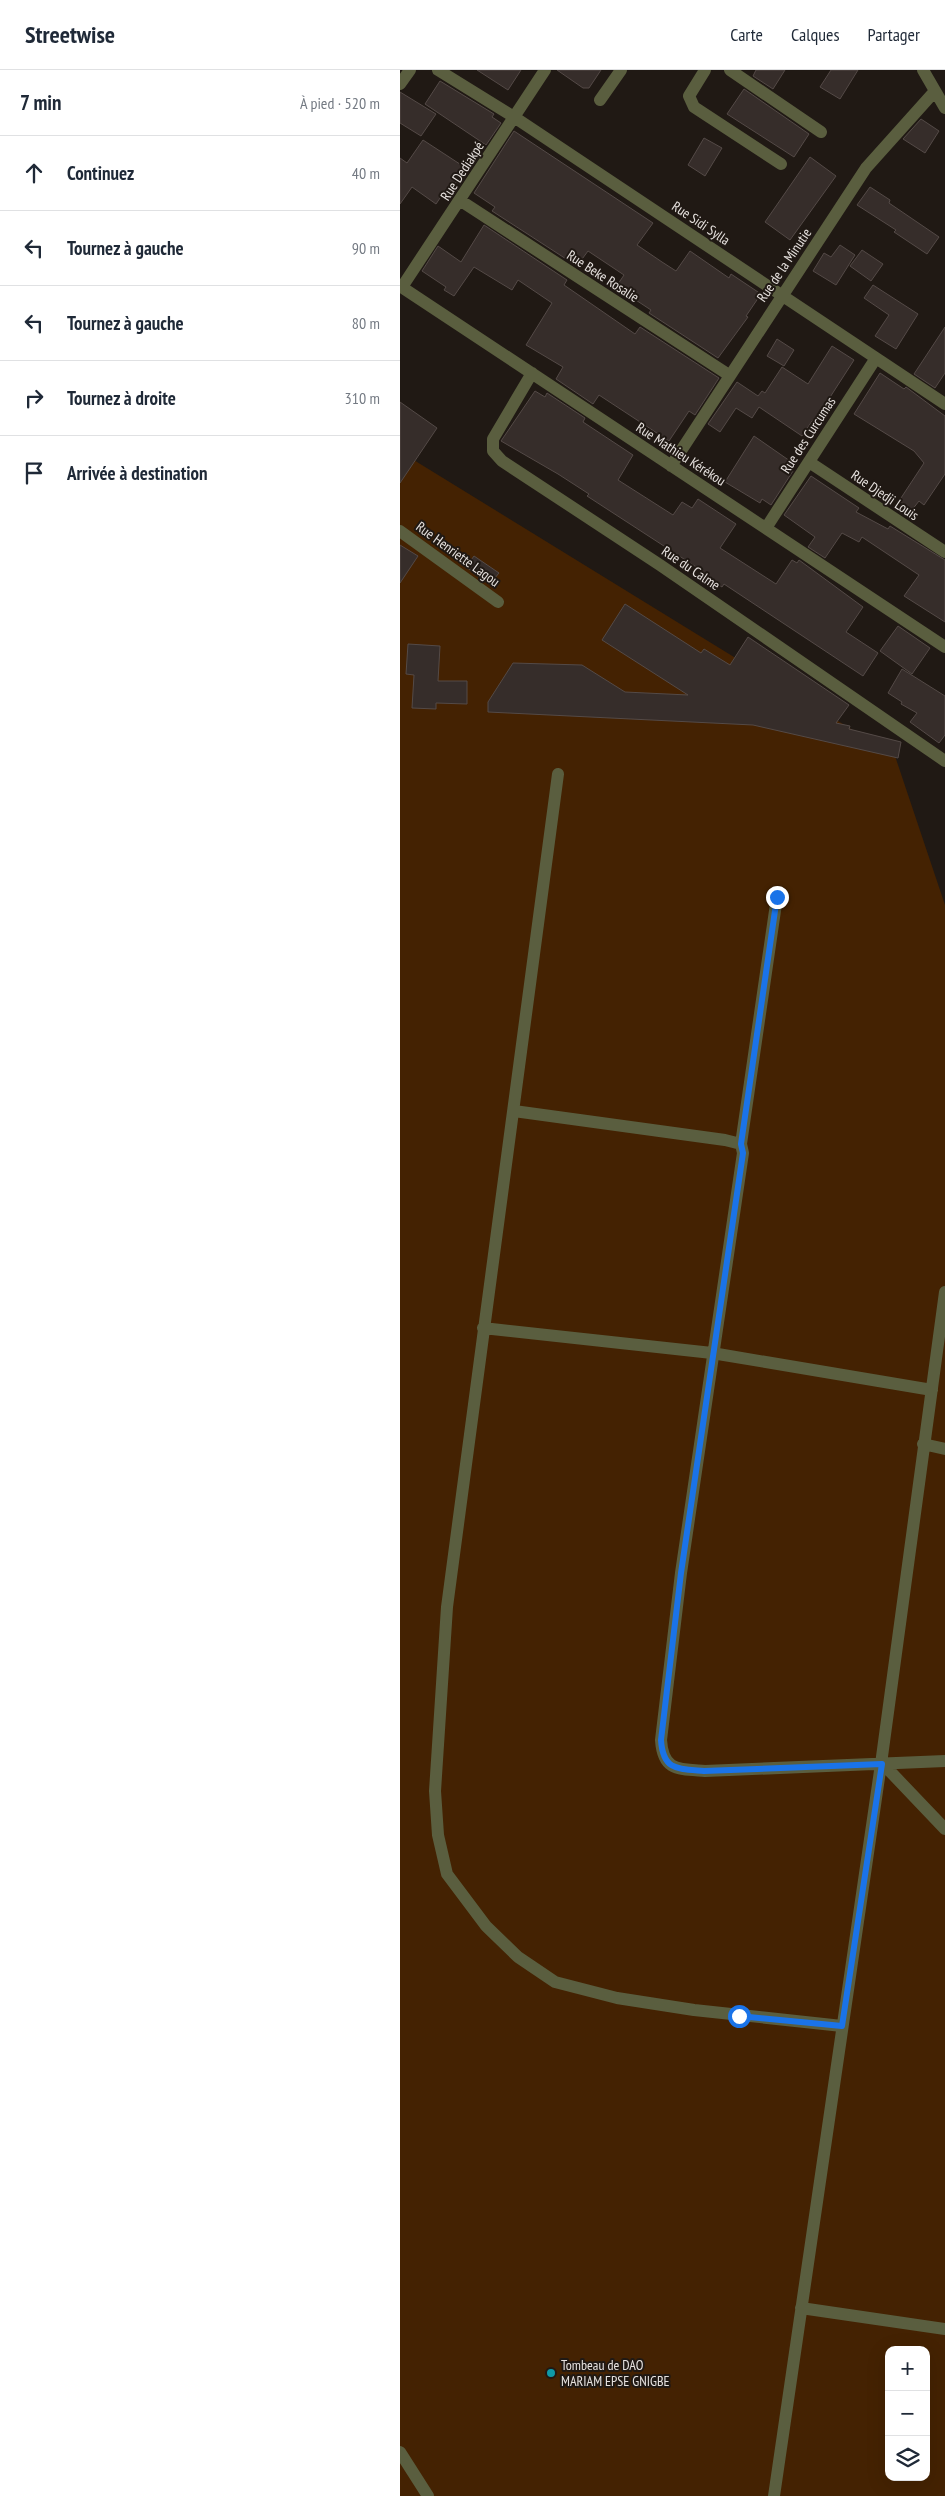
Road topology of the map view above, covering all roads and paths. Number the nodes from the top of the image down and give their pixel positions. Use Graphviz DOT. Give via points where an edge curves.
graph roads {
  1 [pos="410,70"];
  2 [pos="438,70"];
  3 [pos="545,70"];
  4 [pos="621,70"];
  5 [pos="705,70"];
  6 [pos="730,70"];
  7 [pos="923,70"];
  8 [pos="400,84"];
  9 [pos="935,91"];
  10 [pos="600,100"];
  11 [pos="945,108"];
  12 [pos="514,117"];
  13 [pos="821,132"];
  14 [pos="781,164"];
  15 [pos="460,201"];
  16 [pos="401,286"];
  17 [pos="782,295"];
  18 [pos="876,358"];
  19 [pos="532,374"];
  20 [pos="729,375"];
  21 [pos="945,404"];
  22 [pos="809,462"];
  23 [pos="672,466"];
  24 [pos="766,528"];
  25 [pos="400,531"];
  26 [pos="945,552"];
  27 [pos="498,602"];
  28 [pos="945,647"];
  29 [pos="945,760"];
  30 [pos="558,774"];
  31 [pos="777,897"];
  32 [pos="514,1111"];
  33 [pos="741,1144"];
  34 [pos="945,1292"];
  35 [pos="483,1328"];
  36 [pos="712,1353"];
  37 [pos="932,1390"];
  38 [pos="923,1444"];
  39 [pos="945,1448"];
  40 [pos="945,1761"];
  41 [pos="883,1764"];
  42 [pos="945,1829"];
  43 [pos="842,2026"];
  44 [pos="801,2308"];
  45 [pos="945,2329"];
  46 [pos="400,2452"];
  47 [pos="428,2496"];
  48 [pos="774,2496"];
  1 -- 8 [label="street"];
  2 -- 12 [label="street, Rue Sidi Sylla"];
  3 -- 12 [label="street, Rue Dediakpé"];
  4 -- 10 [label="street"];
  5 -- 14 [label="street" via="689,96 694,107"];
  6 -- 13 [label="street"];
  7 -- 9 [label="street"];
  9 -- 11 [label="street"];
  9 -- 17 [label="street, Rue de la Minutie" via="866,168"];
  12 -- 15 [label="street, Rue Dediakpé"];
  12 -- 17 [label="street, Rue Sidi Sylla"];
  15 -- 16 [label="street, Rue Dediakpé"];
  15 -- 20 [label="street, Rue Beke Rosalie"];
  16 -- 19 [label="street, Rue Mathieu Kérékou"];
  17 -- 18 [label="street, Rue Sidi Sylla"];
  17 -- 20 [label="street, Rue de la Minutie"];
  18 -- 21 [label="street, Rue Sidi Sylla"];
  18 -- 22 [label="street, Rue des Curcumas"];
  19 -- 23 [label="street, Rue Mathieu Kérékou"];
  19 -- 29 [label="street, Rue du Calme" via="493,440 493,451 502,462 660,565"];
  20 -- 23 [label="street, Rue de la Minutie"];
  22 -- 24 [label="street, Rue des Curcumas"];
  22 -- 26 [label="street, Rue Djedji Louis"];
  23 -- 24 [label="street, Rue Mathieu Kérékou"];
  24 -- 28 [label="street, Rue Mathieu Kérékou"];
  25 -- 27 [label="street, Rue Henriette Lagou"];
  30 -- 32 [label="street"];
  31 -- 33 [label="street"];
  32 -- 33 [label="street"];
  32 -- 35 [label="street"];
  33 -- 36 [label="street" via="743,1153"];
  34 -- 37 [label="street"];
  35 -- 36 [label="street"];
  35 -- 43 [label="street" via="447,1607 438,1723 435,1800 438,1835 447,1874 486,1926 518,1957 555,1982 617,1998 674,2007"];
  36 -- 37 [label="street"];
  36 -- 41 [label="street" via="681,1573 661,1740 662,1755 666,1763 680,1769 704,1771"];
  37 -- 38 [label="street"];
  38 -- 39 [label="street"];
  38 -- 41 [label="street"];
  40 -- 41 [label="street"];
  41 -- 42 [label="street"];
  41 -- 43 [label="street"];
  43 -- 44 [label="street"];
  44 -- 45 [label="street"];
  44 -- 48 [label="street"];
  46 -- 47 [label="street"];
}
